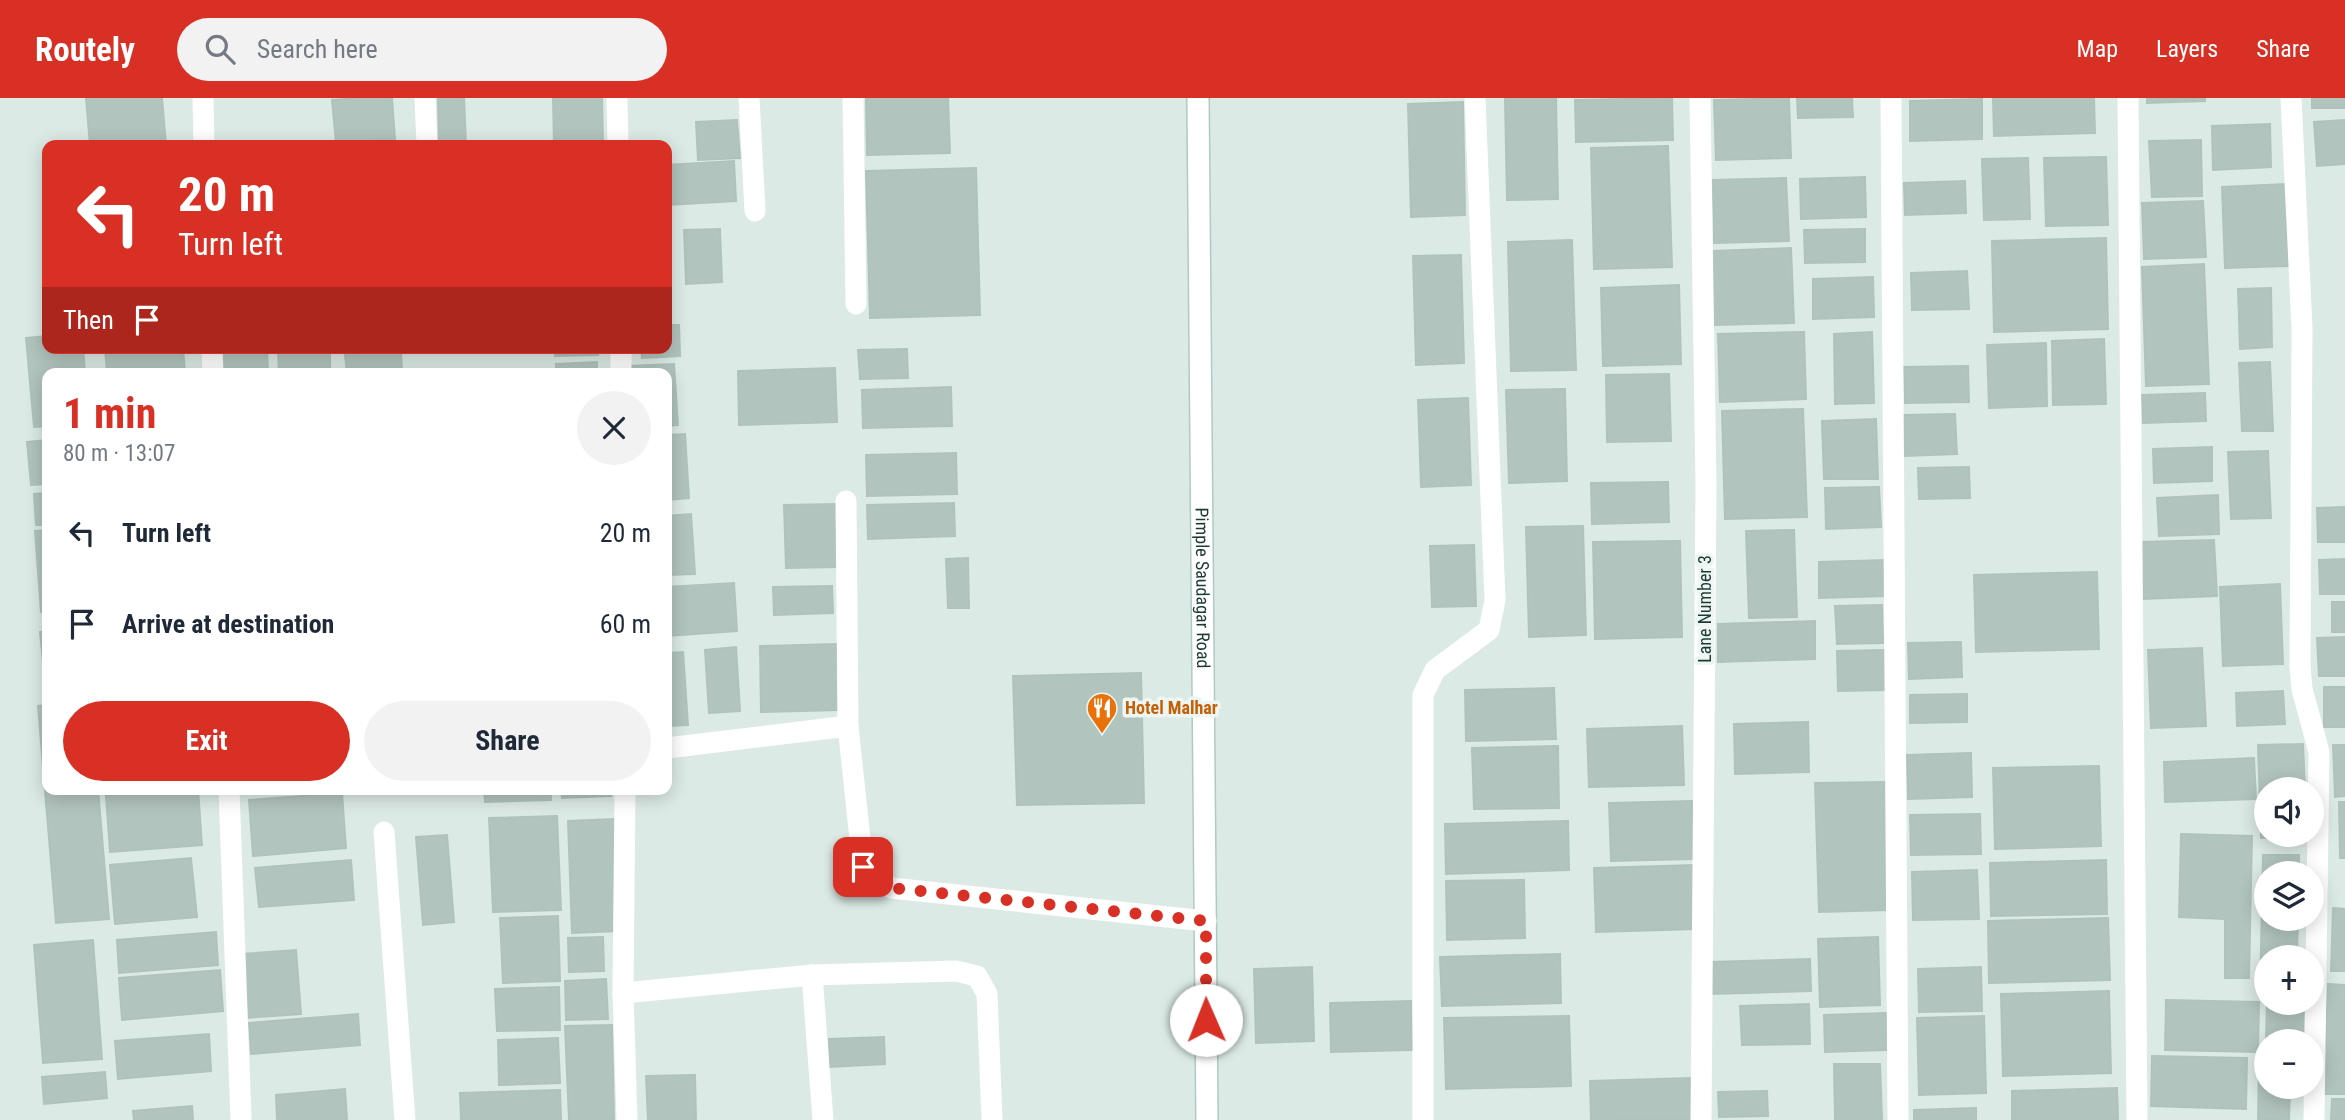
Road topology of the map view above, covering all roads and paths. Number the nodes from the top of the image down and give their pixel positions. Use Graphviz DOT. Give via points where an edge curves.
graph roads {
  1 [pos="202,98"];
  2 [pos="425,98"];
  3 [pos="618,98"];
  4 [pos="749,98"];
  5 [pos="853,98"];
  6 [pos="1198,98"];
  7 [pos="1475,98"];
  8 [pos="1700,98"];
  9 [pos="1891,98"];
  10 [pos="2128,98"];
  11 [pos="2291,98"];
  12 [pos="204,140"];
  13 [pos="427,140"];
  14 [pos="618,140"];
  15 [pos="755,211"];
  16 [pos="856,304"];
  17 [pos="846,501"];
  18 [pos="848,726"];
  19 [pos="672,747"];
  20 [pos="229,795"];
  21 [pos="625,795"];
  22 [pos="384,832"];
  23 [pos="1206,921"];
  24 [pos="812,975"];
  25 [pos="623,993"];
  26 [pos="241,1120"];
  27 [pos="405,1120"];
  28 [pos="627,1120"];
  29 [pos="823,1120"];
  30 [pos="992,1120"];
  31 [pos="1207,1120"];
  32 [pos="1423,1120"];
  33 [pos="1701,1120"];
  34 [pos="1898,1120"];
  35 [pos="2137,1120"];
  36 [pos="2314,1120"];
  1 -- 12 [label="street"];
  2 -- 13 [label="street"];
  3 -- 14 [label="street"];
  4 -- 15 [label="street"];
  5 -- 16 [label="street"];
  6 -- 23 [label="street, Pimple Saudagar Road"];
  7 -- 32 [label="street" via="1495,600 1489,630 1435,670 1423,695"];
  8 -- 33 [label="street, Lane Number 3" via="1706,485"];
  9 -- 34 [label="street"];
  10 -- 35 [label="street"];
  11 -- 36 [label="street" via="2302,328 2300,666 2319,752"];
  17 -- 18 [label="street"];
  18 -- 19 [label="street"];
  18 -- 23 [label="street" via="863,867 891,888"];
  20 -- 26 [label="street"];
  21 -- 25 [label="street"];
  22 -- 27 [label="street"];
  23 -- 31 [label="street, Pimple Saudagar Road"];
  24 -- 25 [label="street"];
  24 -- 29 [label="street"];
  24 -- 30 [label="street" via="956,971 977,976 987,994"];
  25 -- 28 [label="street"];
}
